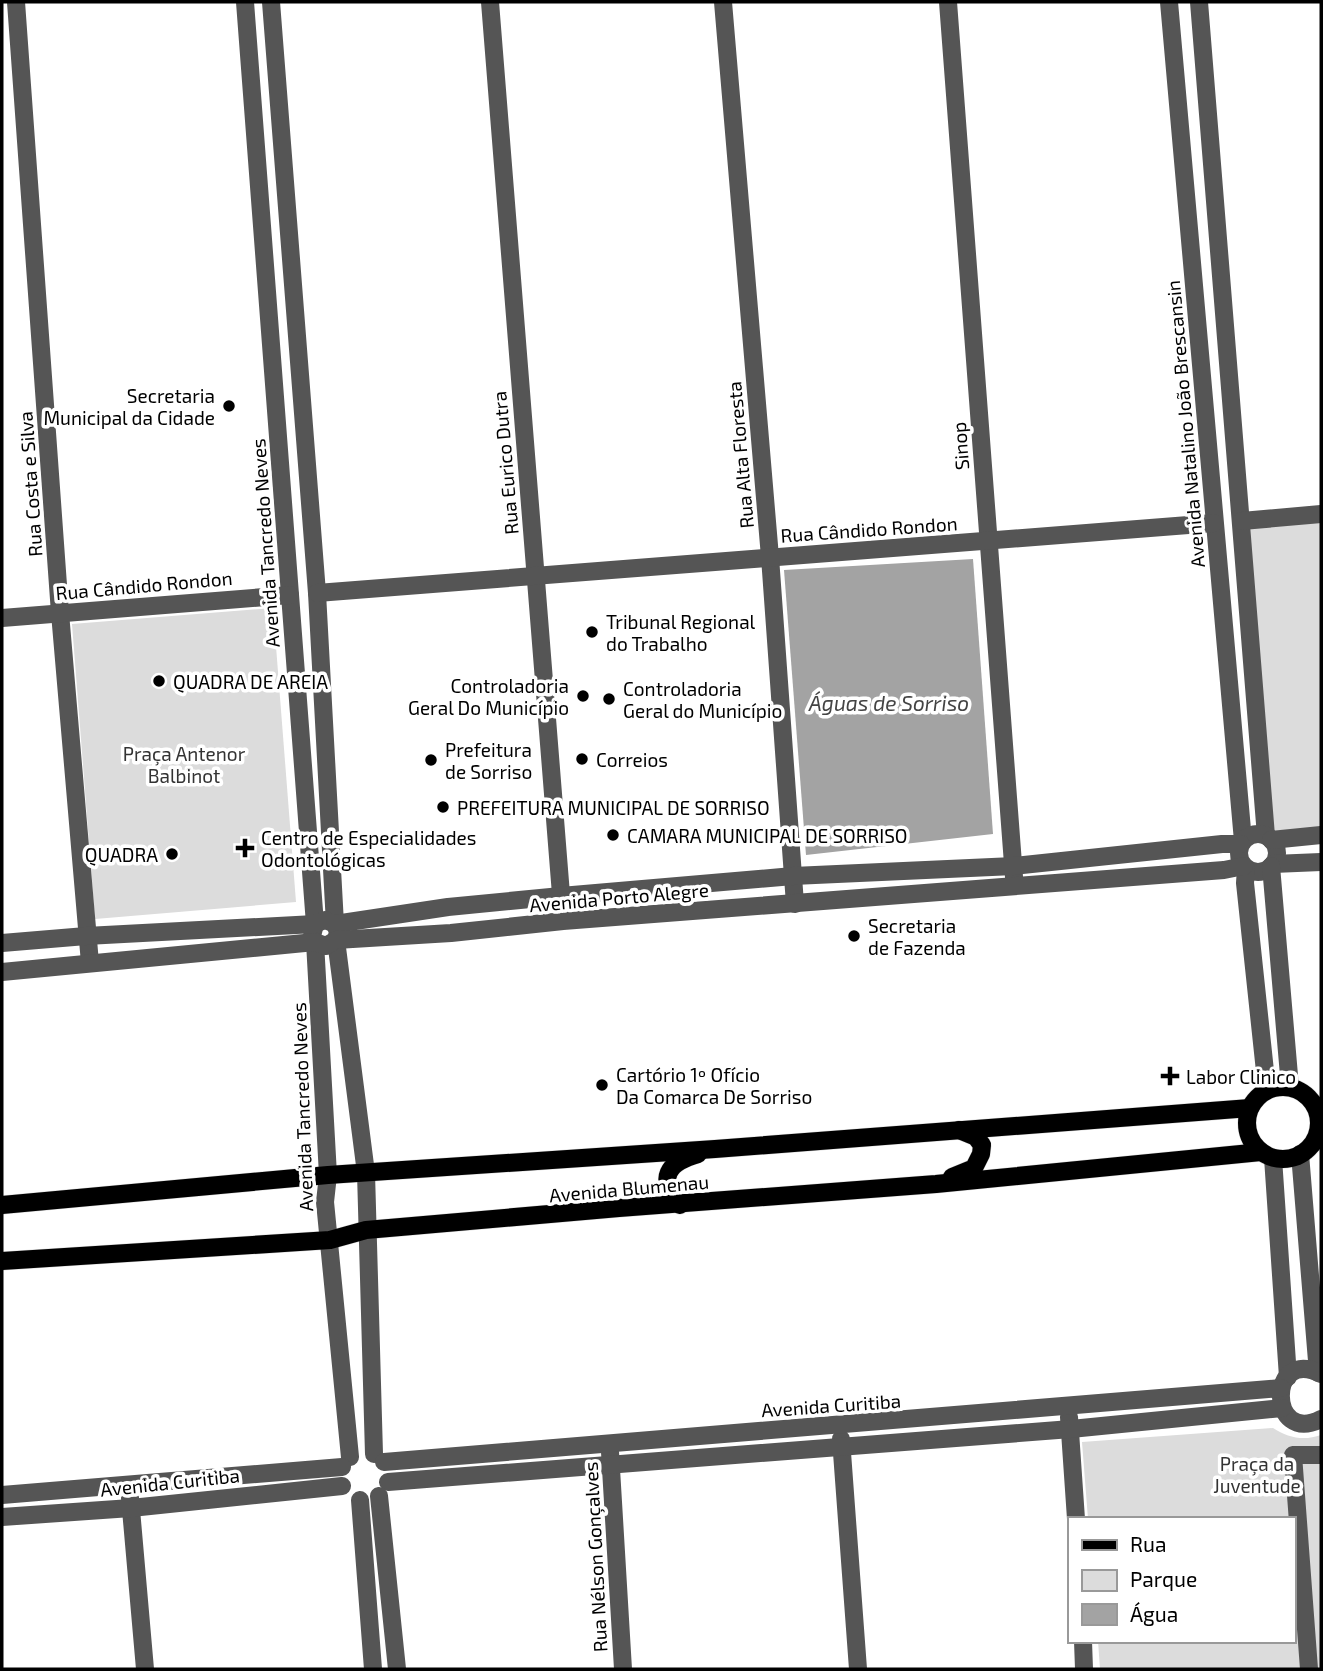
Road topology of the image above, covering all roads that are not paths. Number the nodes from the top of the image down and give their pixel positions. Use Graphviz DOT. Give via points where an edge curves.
graph roads {
  1 [pos="16,2"];
  2 [pos="245,2"];
  3 [pos="271,2"];
  4 [pos="490,2"];
  5 [pos="723,2"];
  6 [pos="948,2"];
  7 [pos="1169,2"];
  8 [pos="1199,2"];
  9 [pos="1237,457"];
  10 [pos="1209,459"];
  11 [pos="1321,514"];
  12 [pos="1242,521"];
  13 [pos="1214,523"];
  14 [pos="988,541"];
  15 [pos="770,557"];
  16 [pos="535,576"];
  17 [pos="317,593"];
  18 [pos="290,595"];
  19 [pos="60,613"];
  20 [pos="2,618"];
  21 [pos="1321,835"];
  22 [pos="1268,838"];
  23 [pos="1242,843"];
  24 [pos="1321,863"];
  25 [pos="1272,865"];
  26 [pos="1014,866"];
  27 [pos="1245,867"];
  28 [pos="793,876"];
  29 [pos="1015,887"];
  30 [pos="561,896"];
  31 [pos="796,904"];
  32 [pos="448,908"];
  33 [pos="563,921"];
  34 [pos="335,932"];
  35 [pos="315,933"];
  36 [pos="451,933"];
  37 [pos="86,936"];
  38 [pos="2,943"];
  39 [pos="90,964"];
  40 [pos="2,972"];
  41 [pos="1290,1087"];
  42 [pos="1267,1090"];
  43 [pos="1316,1099"];
  44 [pos="1250,1108"];
  45 [pos="954,1129"];
  46 [pos="1312,1147"];
  47 [pos="715,1149"];
  48 [pos="1267,1155"];
  49 [pos="366,1173"];
  50 [pos="328,1175"];
  51 [pos="936,1184"];
  52 [pos="2,1205"];
  53 [pos="680,1205"];
  54 [pos="366,1230"];
  55 [pos="330,1240"];
  56 [pos="2,1261"];
  57 [pos="1320,1373"];
  58 [pos="1284,1382"];
  59 [pos="1068,1407"];
  60 [pos="1282,1408"];
  61 [pos="1321,1419"];
  62 [pos="840,1425"];
  63 [pos="1071,1429"];
  64 [pos="609,1441"];
  65 [pos="842,1448"];
  66 [pos="1321,1455"];
  67 [pos="379,1458"];
  68 [pos="611,1464"];
  69 [pos="345,1470"];
  70 [pos="129,1486"];
  71 [pos="383,1489"];
  72 [pos="2,1495"];
  73 [pos="360,1500"];
  74 [pos="131,1508"];
  75 [pos="2,1517"];
  76 [pos="1076,1517"];
  77 [pos="1083,1643"];
  78 [pos="145,1669"];
  79 [pos="373,1669"];
  80 [pos="397,1669"];
  81 [pos="623,1669"];
  82 [pos="858,1669"];
  83 [pos="1084,1669"];
  84 [pos="1309,1669"];
  1 -- 19 [label="street, Rua Costa e Silva"];
  2 -- 18 [label="street, Avenida Tancredo Neves"];
  3 -- 17 [label="street"];
  4 -- 16 [label="street, Rua Eurico Dutra"];
  5 -- 15 [label="street, Rua Alta Floresta"];
  6 -- 14 [label="street, Sinop"];
  7 -- 10 [label="street, Avenida Natalino João Brescansin"];
  8 -- 9 [label="street"];
  9 -- 10 [label="street"];
  9 -- 12 [label="street"];
  10 -- 13 [label="street, Avenida Natalino João Brescansin"];
  11 -- 12 [label="street"];
  12 -- 22 [label="street"];
  13 -- 14 [label="street, Rua Cândido Rondon"];
  13 -- 23 [label="street, Avenida Natalino João Brescansin"];
  14 -- 15 [label="street, Rua Cândido Rondon"];
  14 -- 26 [label="street, Sinop"];
  15 -- 16 [label="street, Rua Cândido Rondon"];
  15 -- 28 [label="street, Rua Alta Floresta"];
  16 -- 17 [label="street, Rua Cândido Rondon"];
  16 -- 30 [label="street, Rua Eurico Dutra"];
  17 -- 34 [label="street"];
  18 -- 19 [label="street, Rua Cândido Rondon"];
  18 -- 35 [label="street, Avenida Tancredo Neves"];
  19 -- 20 [label="street, Rua Cândido Rondon"];
  19 -- 37 [label="street, Rua Costa e Silva"];
  21 -- 22 [label="street"];
  22 -- 23 [label="street" via="1251,835"];
  22 -- 25 [label="street" via="1276,850"];
  23 -- 26 [label="street, Avenida Porto Alegre"];
  23 -- 27 [label="street" via="1239,855"];
  24 -- 25 [label="street"];
  25 -- 27 [label="street" via="1263,872"];
  25 -- 41 [label="street"];
  26 -- 28 [label="street, Avenida Porto Alegre"];
  26 -- 29 [label="street, Sinop"];
  27 -- 29 [label="street, Avenida Porto Alegre"];
  27 -- 42 [label="street"];
  28 -- 30 [label="street, Avenida Porto Alegre"];
  28 -- 31 [label="street, Rua Alta Floresta"];
  29 -- 31 [label="street, Avenida Porto Alegre"];
  30 -- 32 [label="street, Avenida Porto Alegre"];
  30 -- 33 [label="street, Rua Eurico Dutra"];
  31 -- 33 [label="street, Avenida Porto Alegre"];
  32 -- 34 [label="street, Avenida Porto Alegre"];
  32 -- 36 [label="street"];
  33 -- 36 [label="street, Avenida Porto Alegre"];
  34 -- 35 [label="street, Avenida Porto Alegre" via="326,946"];
  34 -- 36 [label="street, Avenida Porto Alegre"];
  34 -- 49 [label="street"];
  35 -- 37 [label="street, Avenida Porto Alegre"];
  35 -- 39 [label="street, Avenida Porto Alegre"];
  35 -- 50 [label="street, Avenida Tancredo Neves"];
  37 -- 38 [label="street, Avenida Porto Alegre"];
  37 -- 39 [label="street, Rua Costa e Silva"];
  39 -- 40 [label="street, Avenida Porto Alegre"];
  41 -- 42 [label="main road"];
  41 -- 43 [label="main road"];
  42 -- 44 [label="main road"];
  43 -- 46 [label="main road" via="1319,1122"];
  44 -- 45 [label="main road, Avenida Blumenau"];
  44 -- 48 [label="main road" via="1247,1119 1252,1143"];
  45 -- 47 [label="main road, Avenida Blumenau"];
  45 -- 51 [label="main road" via="976,1137 981,1154 974,1168"];
  46 -- 48 [label="main road" via="1283,1159"];
  46 -- 57 [label="street"];
  47 -- 49 [label="main road, Avenida Blumenau"];
  47 -- 53 [label="main road" via="687,1157 670,1168 668,1188"];
  48 -- 51 [label="main road, Avenida Blumenau"];
  48 -- 58 [label="street"];
  49 -- 50 [label="main road, Avenida Blumenau"];
  49 -- 54 [label="street"];
  50 -- 52 [label="main road, Avenida Blumenau"];
  50 -- 55 [label="street, Avenida Tancredo Neves" via="325,1202"];
  51 -- 53 [label="main road, Avenida Blumenau"];
  53 -- 54 [label="main road, Avenida Blumenau"];
  54 -- 55 [label="main road, Avenida Blumenau"];
  54 -- 67 [label="street"];
  55 -- 56 [label="main road, Avenida Blumenau"];
  55 -- 69 [label="street, Avenida Tancredo Neves"];
  57 -- 58 [label="street, Avenida Curitiba" via="1306,1369"];
  58 -- 59 [label="street, Avenida Curitiba"];
  58 -- 60 [label="street" via="1279,1396"];
  59 -- 62 [label="street, Avenida Curitiba"];
  59 -- 63 [label="street"];
  60 -- 61 [label="street" via="1301,1423"];
  60 -- 63 [label="street"];
  62 -- 64 [label="street, Avenida Curitiba"];
  62 -- 65 [label="street"];
  63 -- 65 [label="street"];
  63 -- 76 [label="street"];
  64 -- 67 [label="street, Avenida Curitiba"];
  64 -- 68 [label="street, Rua Nélson Gonçalves"];
  65 -- 68 [label="street"];
  65 -- 82 [label="street"];
  66 -- 84 [label="street" via="1293,1455"];
  67 -- 69 [label="street" via="366,1452"];
  67 -- 71 [label="street" via="388,1471"];
  68 -- 71 [label="street"];
  68 -- 81 [label="street, Rua Nélson Gonçalves"];
  69 -- 70 [label="street, Avenida Curitiba"];
  69 -- 73 [label="street" via="353,1497"];
  69 -- 74 [label="street, Avenida Curitiba"];
  70 -- 72 [label="street, Avenida Curitiba"];
  70 -- 74 [label="street"];
  71 -- 73 [label="street"];
  71 -- 80 [label="street"];
  73 -- 79 [label="street"];
  74 -- 75 [label="street, Avenida Curitiba"];
  74 -- 78 [label="street"];
  77 -- 83 [label="street"];
}
